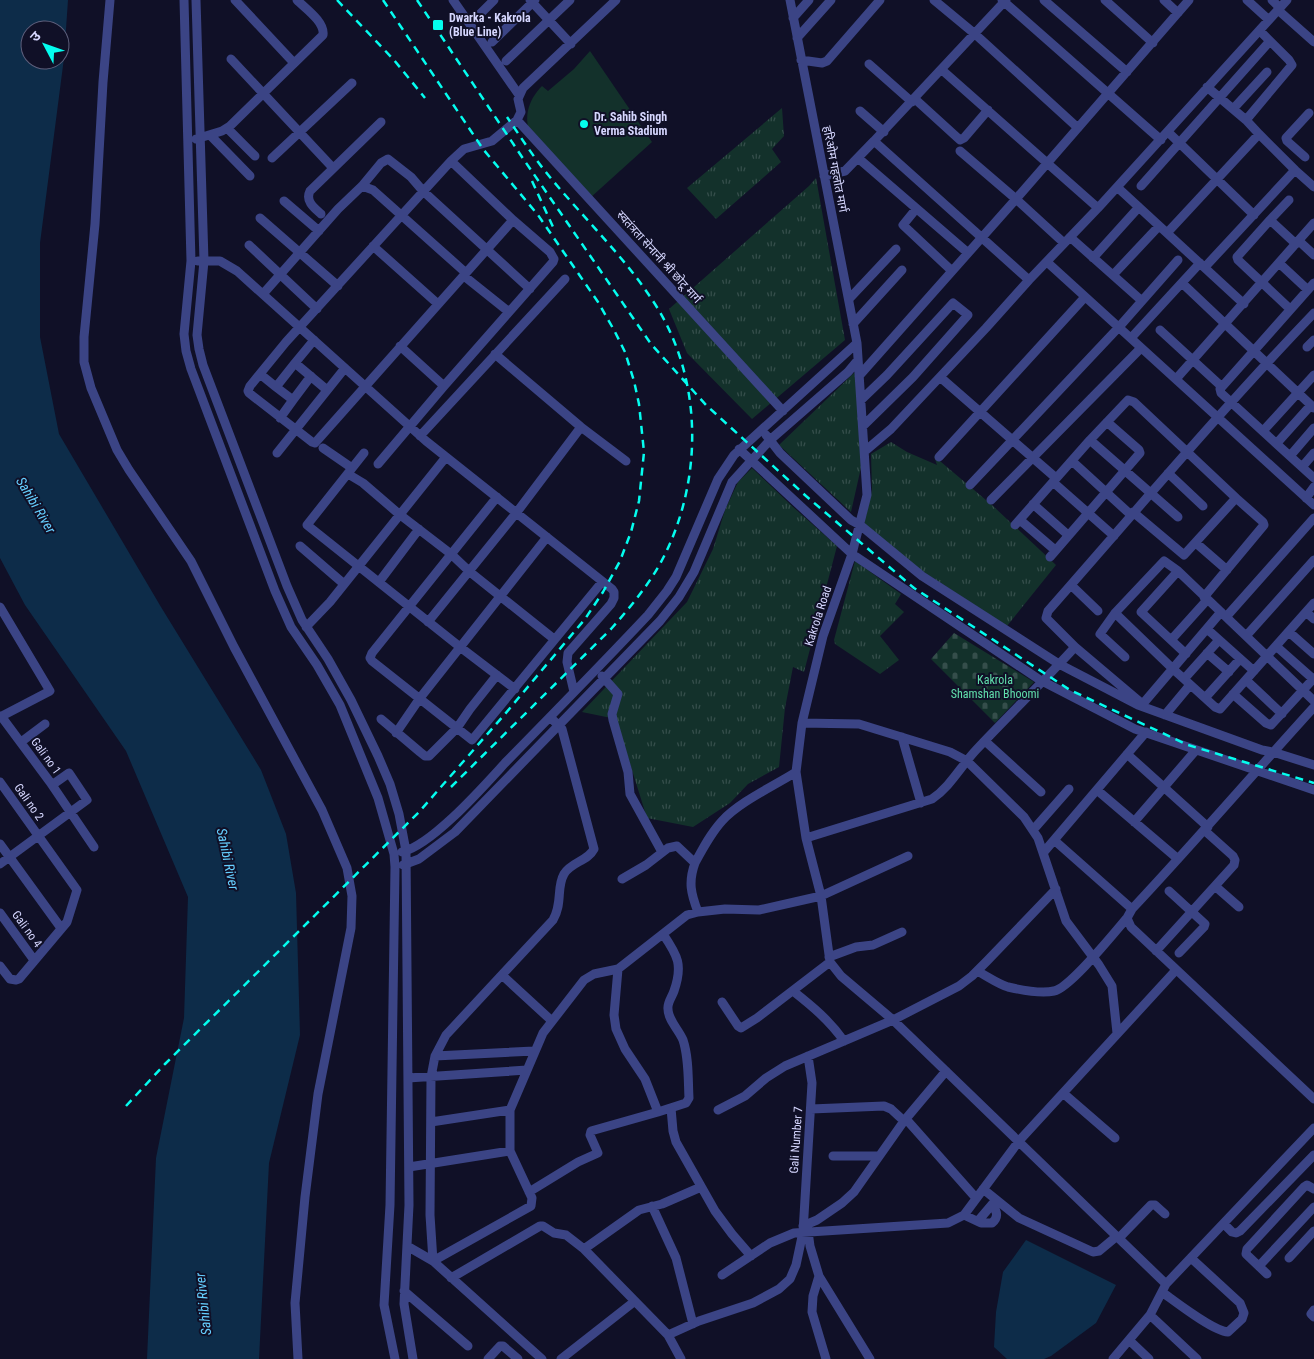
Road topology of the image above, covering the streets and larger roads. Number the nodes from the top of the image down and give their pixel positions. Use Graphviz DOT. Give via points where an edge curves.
graph roads {
  1 [pos="110,0"];
  2 [pos="184,0"];
  3 [pos="196,0"];
  4 [pos="235,0"];
  5 [pos="297,0"];
  6 [pos="453,0"];
  7 [pos="494,0"];
  8 [pos="570,0"];
  9 [pos="616,0"];
  10 [pos="790,0"];
  11 [pos="809,0"];
  12 [pos="830,0"];
  13 [pos="880,0"];
  14 [pos="934,0"];
  15 [pos="1044,0"];
  16 [pos="1105,0"];
  17 [pos="1164,0"];
  18 [pos="1189,0"];
  19 [pos="1247,0"];
  20 [pos="1272,0"];
  21 [pos="1287,0"];
  22 [pos="533,1"];
  23 [pos="1004,1"];
  24 [pos="1279,9"];
  25 [pos="1178,13"];
  26 [pos="476,18"];
  27 [pos="793,18"];
  28 [pos="1269,20"];
  29 [pos="549,21"];
  30 [pos="1260,31"];
  31 [pos="975,34"];
  32 [pos="797,38"];
  33 [pos="1270,41"];
  34 [pos="492,42"];
  35 [pos="1314,42"];
  36 [pos="1153,43"];
  37 [pos="571,44"];
  38 [pos="231,59"];
  39 [pos="801,60"];
  40 [pos="506,61"];
  41 [pos="294,63"];
  42 [pos="869,64"];
  43 [pos="942,70"];
  44 [pos="1127,72"];
  45 [pos="1267,72"];
  46 [pos="352,83"];
  47 [pos="1207,87"];
  48 [pos="263,94"];
  49 [pos="1109,94"];
  50 [pos="519,95"];
  51 [pos="1220,98"];
  52 [pos="913,100"];
  53 [pos="1233,109"];
  54 [pos="988,110"];
  55 [pos="860,111"];
  56 [pos="1312,113"];
  57 [pos="517,120"];
  58 [pos="1246,120"];
  59 [pos="381,122"];
  60 [pos="227,128"];
  61 [pos="1078,128"];
  62 [pos="299,132"];
  63 [pos="884,132"];
  64 [pos="1168,132"];
  65 [pos="1259,134"];
  66 [pos="210,135"];
  67 [pos="201,138"];
  68 [pos="187,140"];
  69 [pos="1161,140"];
  70 [pos="874,142"];
  71 [pos="1179,142"];
  72 [pos="960,151"];
  73 [pos="255,156"];
  74 [pos="1305,157"];
  75 [pos="272,158"];
  76 [pos="858,158"];
  77 [pos="451,161"];
  78 [pos="1047,163"];
  79 [pos="333,168"];
  80 [pos="1295,170"];
  81 [pos="250,176"];
  82 [pos="824,176"];
  83 [pos="1217,179"];
  84 [pos="362,186"];
  85 [pos="1141,186"];
  86 [pos="1117,187"];
  87 [pos="1314,187"];
  88 [pos="423,191"];
  89 [pos="1016,199"];
  90 [pos="1289,200"];
  91 [pos="284,201"];
  92 [pos="1139,207"];
  93 [pos="1098,208"];
  94 [pos="916,209"];
  95 [pos="321,214"];
  96 [pos="402,215"];
  97 [pos="1254,215"];
  98 [pos="260,218"];
  99 [pos="514,220"];
  100 [pos="1270,220"];
  101 [pos="1314,224"];
  102 [pos="1159,226"];
  103 [pos="318,231"];
  104 [pos="1167,233"];
  105 [pos="982,238"];
  106 [pos="1067,240"];
  107 [pos="1297,242"];
  108 [pos="249,245"];
  109 [pos="373,246"];
  110 [pos="487,249"];
  111 [pos="896,249"];
  112 [pos="300,253"];
  113 [pos="968,254"];
  114 [pos="1314,255"];
  115 [pos="1093,258"];
  116 [pos="1178,260"];
  117 [pos="191,261"];
  118 [pos="204,262"];
  119 [pos="1047,262"];
  120 [pos="1280,263"];
  121 [pos="1203,265"];
  122 [pos="902,270"];
  123 [pos="952,271"];
  124 [pos="465,274"];
  125 [pos="280,275"];
  126 [pos="1113,275"];
  127 [pos="565,279"];
  128 [pos="1029,280"];
  129 [pos="1182,283"];
  130 [pos="1262,284"];
  131 [pos="338,286"];
  132 [pos="1311,286"];
  133 [pos="530,289"];
  134 [pos="263,294"];
  135 [pos="1085,297"];
  136 [pos="849,299"];
  137 [pos="1142,301"];
  138 [pos="438,304"];
  139 [pos="1244,304"];
  140 [pos="1290,309"];
  141 [pos="317,310"];
  142 [pos="509,312"];
  143 [pos="1314,313"];
  144 [pos="1226,323"];
  145 [pos="853,324"];
  146 [pos="1119,327"];
  147 [pos="301,328"];
  148 [pos="1160,330"];
  149 [pos="1130,338"];
  150 [pos="314,340"];
  151 [pos="1314,340"];
  152 [pos="857,343"];
  153 [pos="400,346"];
  154 [pos="1141,348"];
  155 [pos="1307,348"];
  156 [pos="1254,350"];
  157 [pos="494,354"];
  158 [pos="858,360"];
  159 [pos="1193,360"];
  160 [pos="1267,362"];
  161 [pos="295,363"];
  162 [pos="345,368"];
  163 [pos="260,374"];
  164 [pos="311,376"];
  165 [pos="859,376"];
  166 [pos="940,378"];
  167 [pos="1313,379"];
  168 [pos="1176,380"];
  169 [pos="365,385"];
  170 [pos="276,386"];
  171 [pos="444,386"];
  172 [pos="1221,386"];
  173 [pos="328,390"];
  174 [pos="1298,393"];
  175 [pos="293,400"];
  176 [pos="861,400"];
  177 [pos="1232,402"];
  178 [pos="1312,406"];
  179 [pos="783,411"];
  180 [pos="980,414"];
  181 [pos="1218,417"];
  182 [pos="280,418"];
  183 [pos="1107,422"];
  184 [pos="409,426"];
  185 [pos="863,426"];
  186 [pos="581,427"];
  187 [pos="1314,428"];
  188 [pos="762,429"];
  189 [pos="295,430"];
  190 [pos="1263,431"];
  191 [pos="420,436"];
  192 [pos="770,440"];
  193 [pos="1012,440"];
  194 [pos="1090,440"];
  195 [pos="1277,444"];
  196 [pos="323,448"];
  197 [pos="739,449"];
  198 [pos="865,451"];
  199 [pos="277,452"];
  200 [pos="1187,452"];
  201 [pos="364,453"];
  202 [pos="1314,453"];
  203 [pos="1290,456"];
  204 [pos="446,457"];
  205 [pos="939,457"];
  206 [pos="1033,458"];
  207 [pos="750,460"];
  208 [pos="1072,461"];
  209 [pos="626,462"];
  210 [pos="378,464"];
  211 [pos="1302,467"];
  212 [pos="1125,470"];
  213 [pos="350,471"];
  214 [pos="1168,473"];
  215 [pos="1314,478"];
  216 [pos="1055,480"];
  217 [pos="970,484"];
  218 [pos="1314,487"];
  219 [pos="1106,492"];
  220 [pos="1151,492"];
  221 [pos="496,497"];
  222 [pos="1236,498"];
  223 [pos="1306,498"];
  224 [pos="991,500"];
  225 [pos="1033,504"];
  226 [pos="1314,505"];
  227 [pos="1203,506"];
  228 [pos="517,512"];
  229 [pos="1087,513"];
  230 [pos="399,514"];
  231 [pos="1132,514"];
  232 [pos="1178,517"];
  233 [pos="1314,518"];
  234 [pos="860,524"];
  235 [pos="419,529"];
  236 [pos="1068,535"];
  237 [pos="1114,536"];
  238 [pos="547,537"];
  239 [pos="1196,543"];
  240 [pos="300,546"];
  241 [pos="451,554"];
  242 [pos="852,554"];
  243 [pos="1314,560"];
  244 [pos="359,565"];
  245 [pos="1227,570"];
  246 [pos="470,572"];
  247 [pos="1178,572"];
  248 [pos="379,582"];
  249 [pos="602,582"];
  250 [pos="344,584"];
  251 [pos="1071,585"];
  252 [pos="501,596"];
  253 [pos="1206,598"];
  254 [pos="1314,603"];
  255 [pos="409,606"];
  256 [pos="0,608"];
  257 [pos="1098,611"];
  258 [pos="1306,612"];
  259 [pos="1115,613"];
  260 [pos="1223,615"];
  261 [pos="1314,619"];
  262 [pos="428,622"];
  263 [pos="306,627"];
  264 [pos="1207,629"];
  265 [pos="1289,632"];
  266 [pos="1246,636"];
  267 [pos="554,639"];
  268 [pos="1171,640"];
  269 [pos="1219,640"];
  270 [pos="1276,646"];
  271 [pos="460,647"];
  272 [pos="1075,647"];
  273 [pos="1207,653"];
  274 [pos="1186,654"];
  275 [pos="1314,654"];
  276 [pos="1267,656"];
  277 [pos="1125,657"];
  278 [pos="1240,659"];
  279 [pos="1059,664"];
  280 [pos="1173,669"];
  281 [pos="596,670"];
  282 [pos="1228,672"];
  283 [pos="1254,672"];
  284 [pos="497,675"];
  285 [pos="1314,678"];
  286 [pos="605,679"];
  287 [pos="1246,680"];
  288 [pos="1044,682"];
  289 [pos="1187,682"];
  290 [pos="515,689"];
  291 [pos="1302,690"];
  292 [pos="574,692"];
  293 [pos="1233,694"];
  294 [pos="420,698"];
  295 [pos="1205,698"];
  296 [pos="1314,701"];
  297 [pos="1142,705"];
  298 [pos="1314,707"];
  299 [pos="1282,714"];
  300 [pos="1165,715"];
  301 [pos="1,716"];
  302 [pos="550,717"];
  303 [pos="381,719"];
  304 [pos="802,723"];
  305 [pos="45,724"];
  306 [pos="558,725"];
  307 [pos="457,728"];
  308 [pos="1146,732"];
  309 [pos="396,733"];
  310 [pos="902,737"];
  311 [pos="985,741"];
  312 [pos="21,742"];
  313 [pos="1196,750"];
  314 [pos="1273,752"];
  315 [pos="1128,754"];
  316 [pos="967,761"];
  317 [pos="1314,765"];
  318 [pos="1256,771"];
  319 [pos="796,772"];
  320 [pos="0,782"];
  321 [pos="52,785"];
  322 [pos="1164,787"];
  323 [pos="1069,789"];
  324 [pos="1097,790"];
  325 [pos="1314,790"];
  326 [pos="1041,792"];
  327 [pos="921,803"];
  328 [pos="70,812"];
  329 [pos="1134,822"];
  330 [pos="1206,828"];
  331 [pos="1034,830"];
  332 [pos="38,836"];
  333 [pos="806,838"];
  334 [pos="1054,840"];
  335 [pos="0,844"];
  336 [pos="94,847"];
  337 [pos="406,851"];
  338 [pos="662,852"];
  339 [pos="1043,853"];
  340 [pos="394,854"];
  341 [pos="908,856"];
  342 [pos="10,857"];
  343 [pos="1178,859"];
  344 [pos="695,863"];
  345 [pos="0,864"];
  346 [pos="408,864"];
  347 [pos="395,867"];
  348 [pos="622,878"];
  349 [pos="1215,886"];
  350 [pos="1056,889"];
  351 [pos="1169,891"];
  352 [pos="821,896"];
  353 [pos="1239,907"];
  354 [pos="1132,909"];
  355 [pos="698,912"];
  356 [pos="1192,912"];
  357 [pos="0,913"];
  358 [pos="1127,918"];
  359 [pos="61,928"];
  360 [pos="902,932"];
  361 [pos="663,934"];
  362 [pos="1156,951"];
  363 [pos="1179,953"];
  364 [pos="1093,957"];
  365 [pos="830,959"];
  366 [pos="34,960"];
  367 [pos="0,966"];
  368 [pos="618,969"];
  369 [pos="1176,970"];
  370 [pos="977,971"];
  371 [pos="502,975"];
  372 [pos="793,991"];
  373 [pos="722,1002"];
  374 [pos="893,1020"];
  375 [pos="552,1022"];
  376 [pos="1117,1033"];
  377 [pos="844,1040"];
  378 [pos="534,1051"];
  379 [pos="435,1056"];
  380 [pos="808,1056"];
  381 [pos="527,1070"];
  382 [pos="946,1071"];
  383 [pos="431,1077"];
  384 [pos="408,1078"];
  385 [pos="1063,1093"];
  386 [pos="1314,1099"];
  387 [pos="671,1108"];
  388 [pos="811,1109"];
  389 [pos="510,1110"];
  390 [pos="718,1110"];
  391 [pos="658,1112"];
  392 [pos="905,1120"];
  393 [pos="431,1122"];
  394 [pos="1314,1128"];
  395 [pos="1115,1138"];
  396 [pos="1018,1141"];
  397 [pos="510,1151"];
  398 [pos="1314,1155"];
  399 [pos="833,1156"];
  400 [pos="879,1156"];
  401 [pos="432,1164"];
  402 [pos="409,1167"];
  403 [pos="701,1187"];
  404 [pos="983,1189"];
  405 [pos="1314,1189"];
  406 [pos="529,1192"];
  407 [pos="976,1198"];
  408 [pos="994,1202"];
  409 [pos="652,1206"];
  410 [pos="1314,1208"];
  411 [pos="964,1214"];
  412 [pos="1165,1214"];
  413 [pos="1224,1224"];
  414 [pos="805,1230"];
  415 [pos="1314,1231"];
  416 [pos="1118,1237"];
  417 [pos="407,1246"];
  418 [pos="584,1250"];
  419 [pos="751,1256"];
  420 [pos="1191,1258"];
  421 [pos="1289,1258"];
  422 [pos="433,1261"];
  423 [pos="1259,1266"];
  424 [pos="1267,1274"];
  425 [pos="722,1275"];
  426 [pos="819,1276"];
  427 [pos="451,1278"];
  428 [pos="1164,1288"];
  429 [pos="404,1292"];
  430 [pos="635,1301"];
  431 [pos="1314,1310"];
  432 [pos="1150,1315"];
  433 [pos="1314,1317"];
  434 [pos="693,1324"];
  435 [pos="668,1335"];
  436 [pos="1129,1340"];
  437 [pos="468,1346"];
  438 [pos="298,1359"];
  439 [pos="395,1359"];
  440 [pos="413,1359"];
  441 [pos="488,1359"];
  442 [pos="518,1359"];
  443 [pos="542,1359"];
  444 [pos="561,1359"];
  445 [pos="682,1359"];
  446 [pos="826,1359"];
  447 [pos="870,1359"];
  448 [pos="1115,1359"];
  449 [pos="1149,1359"];
  450 [pos="1197,1359"];
  1 -- 438 [label="street" via="84,337 84,362 91,388 117,450 191,561 322,810 347,868 352,896 351,928 318,1094 305,1197 295,1303"];
  2 -- 68 [label="street"];
  3 -- 67 [label="street"];
  4 -- 41 [label="street"];
  5 -- 41 [label="street" via="324,31"];
  6 -- 50 [label="street"];
  7 -- 26 [label="street"];
  8 -- 29 [label="street"];
  9 -- 37 [label="street"];
  10 -- 27 [label="street, हरिओम गहलोत मार्ग"];
  11 -- 27 [label="street"];
  12 -- 32 [label="street"];
  13 -- 39 [label="street" via="827,61"];
  14 -- 31 [label="street"];
  15 -- 44 [label="street"];
  16 -- 36 [label="street"];
  17 -- 25 [label="street"];
  18 -- 25 [label="street"];
  19 -- 28 [label="street"];
  20 -- 24 [label="street"];
  21 -- 24 [label="street"];
  22 -- 29 [label="street"];
  22 -- 34 [label="street"];
  23 -- 31 [label="street"];
  23 -- 49 [label="street"];
  24 -- 28 [label="street"];
  24 -- 35 [label="street"];
  25 -- 36 [label="street"];
  27 -- 32 [label="street, हरिओम गहलोत मार्ग"];
  28 -- 30 [label="street"];
  29 -- 37 [label="street"];
  29 -- 40 [label="street"];
  30 -- 33 [label="street"];
  30 -- 47 [label="street"];
  31 -- 43 [label="street"];
  31 -- 61 [label="street"];
  32 -- 39 [label="street, हरिओम गहलोत मार्ग"];
  33 -- 51 [label="street"];
  33 -- 58 [label="street" via="1291,63 1291,68"];
  36 -- 44 [label="street"];
  37 -- 50 [label="street"];
  38 -- 48 [label="street"];
  39 -- 82 [label="street, हरिओम गहलोत मार्ग"];
  41 -- 48 [label="street"];
  42 -- 52 [label="street"];
  43 -- 52 [label="street"];
  43 -- 54 [label="street"];
  44 -- 49 [label="street"];
  45 -- 53 [label="street"];
  46 -- 62 [label="street"];
  47 -- 51 [label="street"];
  47 -- 64 [label="street"];
  48 -- 60 [label="street"];
  48 -- 62 [label="street"];
  49 -- 61 [label="street"];
  49 -- 69 [label="street"];
  50 -- 57 [label="street" via="521,112"];
  51 -- 53 [label="street"];
  51 -- 71 [label="street"];
  52 -- 54 [label="street" via="960,140"];
  52 -- 63 [label="street"];
  53 -- 58 [label="street"];
  54 -- 78 [label="street"];
  55 -- 63 [label="street"];
  56 -- 74 [label="street" via="1286,138"];
  57 -- 77 [label="street" via="492,141 464,149"];
  57 -- 179 [label="street, स्वतंत्रता सेनानी श्री छोटू मार्ग"];
  58 -- 65 [label="street"];
  59 -- 79 [label="street"];
  60 -- 66 [label="street"];
  60 -- 73 [label="street"];
  61 -- 78 [label="street"];
  62 -- 75 [label="street"];
  62 -- 79 [label="street"];
  63 -- 70 [label="street"];
  64 -- 69 [label="street"];
  64 -- 71 [label="street"];
  65 -- 80 [label="street"];
  65 -- 83 [label="street"];
  66 -- 67 [label="street"];
  66 -- 81 [label="street"];
  67 -- 68 [label="street"];
  67 -- 118 [label="street"];
  68 -- 117 [label="street"];
  69 -- 86 [label="street"];
  70 -- 76 [label="street"];
  70 -- 105 [label="street"];
  71 -- 83 [label="street"];
  71 -- 85 [label="street"];
  72 -- 89 [label="street"];
  76 -- 82 [label="street" via="845,170"];
  76 -- 94 [label="street"];
  77 -- 88 [label="street"];
  77 -- 99 [label="street"];
  78 -- 89 [label="street"];
  78 -- 93 [label="street"];
  79 -- 95 [label="street" via="308,195 312,206"];
  80 -- 87 [label="street"];
  80 -- 97 [label="street"];
  82 -- 136 [label="street, हरिओम गहलोत मार्ग"];
  83 -- 97 [label="street"];
  83 -- 104 [label="street"];
  84 -- 88 [label="street" via="388,159"];
  84 -- 96 [label="street" via="373,190"];
  84 -- 103 [label="street"];
  86 -- 92 [label="street"];
  86 -- 93 [label="street"];
  88 -- 96 [label="street"];
  88 -- 110 [label="street"];
  89 -- 105 [label="street"];
  89 -- 106 [label="street"];
  90 -- 100 [label="street"];
  91 -- 103 [label="street"];
  92 -- 102 [label="street"];
  92 -- 115 [label="street"];
  93 -- 106 [label="street"];
  94 -- 113 [label="street"];
  94 -- 123 [label="street" via="902,225"];
  96 -- 109 [label="street"];
  96 -- 124 [label="street"];
  97 -- 121 [label="street"];
  98 -- 112 [label="street"];
  99 -- 110 [label="street"];
  99 -- 133 [label="street" via="554,259"];
  100 -- 107 [label="street"];
  100 -- 130 [label="street" via="1237,256"];
  101 -- 107 [label="street"];
  102 -- 104 [label="street"];
  102 -- 126 [label="street"];
  103 -- 112 [label="street"];
  104 -- 121 [label="street"];
  105 -- 113 [label="street"];
  105 -- 128 [label="street"];
  106 -- 115 [label="street"];
  106 -- 119 [label="street"];
  107 -- 114 [label="street"];
  107 -- 120 [label="street"];
  108 -- 125 [label="street"];
  109 -- 131 [label="street"];
  109 -- 138 [label="street"];
  110 -- 124 [label="street"];
  110 -- 133 [label="street"];
  111 -- 136 [label="street"];
  112 -- 125 [label="street"];
  112 -- 131 [label="street"];
  113 -- 123 [label="street"];
  115 -- 126 [label="street"];
  116 -- 137 [label="street"];
  117 -- 118 [label="street"];
  117 -- 340 [label="street" via="184,334 191,369 275,591 291,627 340,706 378,798"];
  118 -- 134 [label="street" via="220,261 229,265"];
  118 -- 263 [label="street" via="197,335 203,365 287,586"];
  119 -- 128 [label="street"];
  119 -- 135 [label="street"];
  120 -- 130 [label="street"];
  120 -- 132 [label="street"];
  121 -- 129 [label="street"];
  121 -- 139 [label="street"];
  122 -- 145 [label="street"];
  123 -- 165 [label="street"];
  124 -- 138 [label="street"];
  124 -- 142 [label="street"];
  125 -- 134 [label="street"];
  125 -- 141 [label="street"];
  126 -- 137 [label="street"];
  127 -- 157 [label="street"];
  128 -- 166 [label="street"];
  129 -- 144 [label="street"];
  129 -- 149 [label="street"];
  130 -- 139 [label="street"];
  130 -- 140 [label="street"];
  131 -- 141 [label="street"];
  132 -- 140 [label="street"];
  133 -- 142 [label="street"];
  134 -- 147 [label="street"];
  135 -- 146 [label="street"];
  135 -- 180 [label="street"];
  136 -- 145 [label="street, हरिओम गहलोत मार्ग"];
  137 -- 146 [label="street"];
  138 -- 153 [label="street"];
  139 -- 144 [label="street"];
  140 -- 156 [label="street"];
  141 -- 147 [label="street"];
  142 -- 171 [label="street"];
  143 -- 160 [label="street"];
  144 -- 156 [label="street"];
  144 -- 159 [label="street"];
  145 -- 152 [label="street, हरिओम गहलोत मार्ग"];
  146 -- 149 [label="street"];
  146 -- 193 [label="street"];
  147 -- 150 [label="street"];
  147 -- 163 [label="street"];
  148 -- 159 [label="street"];
  149 -- 154 [label="street"];
  150 -- 161 [label="street"];
  150 -- 162 [label="street"];
  151 -- 155 [label="street"];
  152 -- 158 [label="street, Kakrola Road"];
  152 -- 179 [label="street"];
  153 -- 169 [label="street"];
  153 -- 171 [label="street"];
  154 -- 168 [label="street"];
  154 -- 206 [label="street"];
  156 -- 160 [label="street"];
  156 -- 172 [label="street"];
  157 -- 186 [label="street"];
  157 -- 191 [label="street"];
  158 -- 165 [label="street, Kakrola Road"];
  158 -- 192 [label="street"];
  159 -- 168 [label="street"];
  159 -- 172 [label="street"];
  160 -- 174 [label="street"];
  160 -- 177 [label="street"];
  161 -- 164 [label="street"];
  161 -- 170 [label="street"];
  162 -- 169 [label="street"];
  162 -- 173 [label="street"];
  163 -- 170 [label="street"];
  163 -- 182 [label="street" via="248,391"];
  164 -- 173 [label="street"];
  164 -- 175 [label="street"];
  165 -- 176 [label="street, Kakrola Road"];
  166 -- 180 [label="street"];
  166 -- 198 [label="street"];
  167 -- 174 [label="street"];
  168 -- 181 [label="street"];
  169 -- 184 [label="street"];
  169 -- 189 [label="street" via="315,443"];
  170 -- 175 [label="street"];
  171 -- 184 [label="street"];
  172 -- 177 [label="street" via="1220,391"];
  173 -- 189 [label="street"];
  174 -- 178 [label="street"];
  174 -- 190 [label="street"];
  175 -- 182 [label="street"];
  176 -- 185 [label="street, Kakrola Road"];
  176 -- 185 [label="street" via="953,303 968,316"];
  177 -- 181 [label="street"];
  177 -- 190 [label="street"];
  178 -- 195 [label="street"];
  179 -- 188 [label="street"];
  180 -- 193 [label="street"];
  180 -- 205 [label="street"];
  181 -- 200 [label="street"];
  181 -- 223 [label="street"];
  182 -- 189 [label="street"];
  183 -- 194 [label="street"];
  183 -- 200 [label="street" via="1126,402 1131,401"];
  183 -- 212 [label="street" via="1140,451"];
  184 -- 191 [label="street"];
  184 -- 210 [label="street"];
  185 -- 198 [label="street, Kakrola Road"];
  186 -- 209 [label="street"];
  186 -- 228 [label="street"];
  187 -- 203 [label="street"];
  188 -- 192 [label="street"];
  188 -- 197 [label="street"];
  189 -- 199 [label="street"];
  190 -- 195 [label="street"];
  191 -- 204 [label="street"];
  192 -- 207 [label="street"];
  192 -- 234 [label="street" via="850,520"];
  193 -- 206 [label="street"];
  193 -- 217 [label="street"];
  194 -- 208 [label="street"];
  194 -- 212 [label="street"];
  195 -- 203 [label="street"];
  196 -- 213 [label="street"];
  197 -- 207 [label="street"];
  197 -- 281 [label="street" via="718,479 683,564 667,591"];
  198 -- 234 [label="street, Kakrola Road" via="867,495"];
  200 -- 214 [label="street"];
  200 -- 222 [label="street"];
  201 -- 213 [label="street"];
  202 -- 211 [label="street"];
  203 -- 211 [label="street"];
  204 -- 221 [label="street"];
  204 -- 230 [label="street"];
  206 -- 216 [label="street"];
  206 -- 224 [label="street"];
  207 -- 242 [label="street"];
  207 -- 286 [label="street" via="732,482 694,572 679,597"];
  208 -- 216 [label="street"];
  208 -- 219 [label="street"];
  211 -- 215 [label="street"];
  212 -- 219 [label="street"];
  212 -- 220 [label="street"];
  213 -- 230 [label="street"];
  213 -- 244 [label="street" via="306,524"];
  214 -- 220 [label="street"];
  214 -- 227 [label="street"];
  216 -- 225 [label="street"];
  216 -- 229 [label="street"];
  218 -- 223 [label="street"];
  219 -- 229 [label="street"];
  219 -- 231 [label="street"];
  220 -- 231 [label="street"];
  220 -- 232 [label="street"];
  221 -- 228 [label="street"];
  221 -- 241 [label="street"];
  222 -- 239 [label="street"];
  222 -- 245 [label="street" via="1264,525"];
  223 -- 226 [label="street"];
  225 -- 236 [label="street"];
  225 -- 236 [label="street" via="1017,522 1053,553"];
  228 -- 238 [label="street"];
  228 -- 246 [label="street"];
  229 -- 236 [label="street"];
  229 -- 237 [label="street"];
  230 -- 235 [label="street"];
  230 -- 244 [label="street"];
  231 -- 237 [label="street"];
  231 -- 239 [label="street" via="1183,555"];
  233 -- 260 [label="street"];
  234 -- 242 [label="street, Kakrola Road"];
  234 -- 279 [label="street" via="922,576"];
  235 -- 241 [label="street"];
  235 -- 248 [label="street"];
  237 -- 251 [label="street"];
  238 -- 249 [label="street"];
  238 -- 252 [label="street"];
  239 -- 245 [label="street"];
  240 -- 250 [label="street"];
  241 -- 246 [label="street"];
  241 -- 255 [label="street"];
  242 -- 288 [label="street"];
  242 -- 304 [label="street, Kakrola Road" via="823,636"];
  243 -- 266 [label="street"];
  244 -- 248 [label="street"];
  244 -- 250 [label="street"];
  245 -- 253 [label="street"];
  246 -- 252 [label="street"];
  246 -- 262 [label="street"];
  247 -- 253 [label="street"];
  247 -- 259 [label="street" via="1167,562 1162,562"];
  247 -- 268 [label="street" via="1141,612"];
  248 -- 255 [label="street"];
  249 -- 267 [label="street"];
  249 -- 292 [label="street" via="614,592 614,598 566,657"];
  250 -- 263 [label="street"];
  251 -- 257 [label="street"];
  251 -- 272 [label="street" via="1048,611 1046,618"];
  252 -- 267 [label="street"];
  252 -- 271 [label="street"];
  253 -- 260 [label="street"];
  253 -- 268 [label="street"];
  254 -- 258 [label="street"];
  255 -- 262 [label="street"];
  255 -- 294 [label="street" via="370,658"];
  256 -- 301 [label="street" via="50,691"];
  258 -- 261 [label="street"];
  258 -- 265 [label="street"];
  259 -- 277 [label="street" via="1100,634"];
  259 -- 280 [label="street"];
  260 -- 264 [label="street"];
  260 -- 266 [label="street"];
  262 -- 271 [label="street"];
  263 -- 337 [label="street" via="352,700 378,756 399,814"];
  264 -- 269 [label="street"];
  264 -- 274 [label="street"];
  265 -- 270 [label="street"];
  265 -- 275 [label="street"];
  266 -- 276 [label="street"];
  267 -- 290 [label="street"];
  268 -- 274 [label="street"];
  269 -- 273 [label="street"];
  269 -- 278 [label="street"];
  270 -- 276 [label="street"];
  270 -- 285 [label="street"];
  271 -- 284 [label="street"];
  271 -- 294 [label="street"];
  272 -- 279 [label="street"];
  272 -- 297 [label="street"];
  273 -- 282 [label="street"];
  273 -- 289 [label="street"];
  274 -- 280 [label="street"];
  276 -- 283 [label="street"];
  276 -- 291 [label="street"];
  278 -- 282 [label="street"];
  278 -- 283 [label="street"];
  279 -- 288 [label="street"];
  279 -- 297 [label="street"];
  280 -- 289 [label="street"];
  280 -- 297 [label="street"];
  281 -- 286 [label="street"];
  281 -- 292 [label="street"];
  282 -- 295 [label="street"];
  283 -- 287 [label="street"];
  284 -- 290 [label="street"];
  284 -- 307 [label="street"];
  285 -- 291 [label="street"];
  286 -- 306 [label="street"];
  286 -- 338 [label="street" via="618,694 612,714 628,772 630,794"];
  287 -- 293 [label="street"];
  287 -- 299 [label="street"];
  288 -- 308 [label="street"];
  288 -- 311 [label="street"];
  289 -- 295 [label="street"];
  289 -- 300 [label="street"];
  290 -- 307 [label="street" via="472,740"];
  291 -- 296 [label="street"];
  291 -- 299 [label="street"];
  292 -- 302 [label="street"];
  293 -- 295 [label="street" via="1220,709"];
  293 -- 299 [label="street" via="1269,725"];
  294 -- 307 [label="street"];
  294 -- 309 [label="street"];
  297 -- 300 [label="street"];
  298 -- 314 [label="street"];
  300 -- 314 [label="street"];
  301 -- 312 [label="street, Gali no 1"];
  302 -- 306 [label="street"];
  302 -- 337 [label="street" via="468,802 427,839"];
  303 -- 309 [label="street"];
  304 -- 310 [label="street" via="859,724"];
  304 -- 319 [label="street, Kakrola Road"];
  305 -- 312 [label="street, Gali no 1"];
  306 -- 346 [label="street" via="455,832 429,854"];
  306 -- 371 [label="street" via="594,849 589,856 567,869 560,882 559,907 553,920"];
  307 -- 309 [label="street" via="430,756"];
  308 -- 313 [label="street"];
  308 -- 315 [label="street"];
  310 -- 316 [label="street" via="950,752"];
  310 -- 327 [label="street"];
  311 -- 316 [label="street"];
  311 -- 326 [label="street"];
  312 -- 321 [label="street, Gali no 1"];
  313 -- 318 [label="street"];
  313 -- 322 [label="street"];
  314 -- 317 [label="street"];
  314 -- 318 [label="street"];
  315 -- 322 [label="street"];
  315 -- 324 [label="street"];
  316 -- 327 [label="street" via="939,794"];
  316 -- 331 [label="street"];
  318 -- 325 [label="street"];
  318 -- 330 [label="street"];
  319 -- 333 [label="street, Kakrola Road"];
  319 -- 344 [label="street" via="723,819"];
  320 -- 332 [label="street, Gali no 2"];
  321 -- 328 [label="street, Gali no 1"];
  321 -- 328 [label="street" via="69,773 87,800"];
  322 -- 329 [label="street"];
  322 -- 330 [label="street"];
  323 -- 331 [label="street"];
  324 -- 329 [label="street"];
  324 -- 334 [label="street"];
  327 -- 333 [label="street"];
  328 -- 332 [label="street"];
  328 -- 336 [label="street, Gali no 1"];
  329 -- 343 [label="street"];
  330 -- 343 [label="street"];
  330 -- 349 [label="street" via="1235,860"];
  331 -- 339 [label="street"];
  332 -- 342 [label="street"];
  332 -- 359 [label="street, Gali no 2" via="77,890 68,919"];
  333 -- 352 [label="street, Kakrola Road"];
  334 -- 339 [label="street"];
  334 -- 354 [label="street"];
  335 -- 342 [label="street"];
  337 -- 340 [label="street"];
  337 -- 346 [label="street"];
  338 -- 344 [label="street" via="677,846"];
  338 -- 348 [label="street"];
  339 -- 350 [label="street"];
  340 -- 347 [label="street"];
  341 -- 352 [label="street"];
  342 -- 345 [label="street"];
  342 -- 359 [label="street"];
  343 -- 354 [label="street"];
  344 -- 355 [label="street" via="690,889"];
  346 -- 347 [label="street"];
  346 -- 384 [label="street"];
  347 -- 439 [label="street" via="390,1205 384,1306"];
  349 -- 353 [label="street"];
  349 -- 356 [label="street"];
  350 -- 364 [label="street" via="1066,921"];
  350 -- 370 [label="street"];
  351 -- 356 [label="street"];
  352 -- 355 [label="street" via="759,910"];
  352 -- 365 [label="street, Kakrola Road"];
  354 -- 358 [label="street"];
  355 -- 361 [label="street" via="687,914"];
  356 -- 362 [label="street"];
  356 -- 363 [label="street" via="1205,925"];
  357 -- 366 [label="street, Gali no 4"];
  358 -- 362 [label="street" via="1131,927"];
  358 -- 364 [label="street"];
  359 -- 366 [label="street"];
  360 -- 365 [label="street" via="873,946 856,947"];
  361 -- 368 [label="street"];
  361 -- 387 [label="street" via="680,969 668,1008 685,1049 689,1098 686,1103"];
  362 -- 369 [label="street"];
  364 -- 370 [label="street" via="1054,992 1007,987"];
  364 -- 376 [label="street" via="1112,986"];
  365 -- 372 [label="street"];
  365 -- 374 [label="street" via="841,976"];
  366 -- 367 [label="street" via="16,980 10,979"];
  368 -- 375 [label="street" via="594,974 584,980"];
  368 -- 391 [label="street" via="616,1029 645,1079"];
  369 -- 376 [label="street"];
  369 -- 386 [label="street"];
  370 -- 374 [label="street" via="947,993"];
  371 -- 375 [label="street"];
  371 -- 379 [label="street" via="446,1035"];
  372 -- 373 [label="street" via="741,1028"];
  372 -- 377 [label="street" via="821,1013"];
  374 -- 377 [label="street"];
  374 -- 382 [label="street"];
  375 -- 378 [label="street"];
  376 -- 385 [label="street"];
  377 -- 380 [label="street"];
  378 -- 379 [label="street"];
  378 -- 381 [label="street"];
  379 -- 383 [label="street"];
  380 -- 388 [label="street, Gali Number 7"];
  380 -- 390 [label="street" via="774,1072 745,1096"];
  381 -- 383 [label="street"];
  381 -- 389 [label="street"];
  382 -- 392 [label="street"];
  382 -- 396 [label="street"];
  383 -- 384 [label="street"];
  383 -- 393 [label="street"];
  384 -- 402 [label="street"];
  385 -- 395 [label="street"];
  385 -- 396 [label="street"];
  387 -- 391 [label="street"];
  387 -- 403 [label="street" via="676,1142"];
  388 -- 392 [label="street" via="884,1106"];
  388 -- 414 [label="street, Gali Number 7"];
  389 -- 393 [label="street"];
  389 -- 397 [label="street"];
  391 -- 406 [label="street" via="591,1131 598,1153"];
  392 -- 400 [label="street"];
  392 -- 407 [label="street"];
  393 -- 401 [label="street"];
  394 -- 413 [label="street"];
  396 -- 404 [label="street"];
  396 -- 416 [label="street"];
  397 -- 401 [label="street"];
  397 -- 406 [label="street"];
  398 -- 413 [label="street" via="1243,1229 1232,1232"];
  399 -- 400 [label="street"];
  400 -- 414 [label="street" via="854,1192"];
  401 -- 402 [label="street"];
  401 -- 422 [label="street" via="430,1215"];
  402 -- 417 [label="street"];
  403 -- 409 [label="street"];
  403 -- 419 [label="street" via="715,1211"];
  404 -- 407 [label="street"];
  404 -- 408 [label="street"];
  405 -- 423 [label="street" via="1307,1185 1304,1187 1246,1249 1246,1254"];
  406 -- 422 [label="street" via="533,1202 527,1209"];
  407 -- 411 [label="street"];
  408 -- 411 [label="street" via="997,1213 987,1224"];
  408 -- 416 [label="street" via="1025,1221 1093,1252"];
  409 -- 418 [label="street" via="633,1214"];
  409 -- 434 [label="street" via="676,1258"];
  410 -- 423 [label="street"];
  411 -- 414 [label="street" via="948,1223"];
  412 -- 416 [label="street" via="1151,1205"];
  413 -- 420 [label="street"];
  414 -- 419 [label="street" via="770,1243"];
  414 -- 426 [label="street"];
  414 -- 434 [label="street" via="790,1279 779,1289 753,1303"];
  415 -- 421 [label="street"];
  416 -- 428 [label="street"];
  417 -- 422 [label="street"];
  417 -- 429 [label="street"];
  418 -- 427 [label="street" via="566,1235 540,1226"];
  418 -- 430 [label="street"];
  419 -- 425 [label="street"];
  420 -- 428 [label="street"];
  420 -- 428 [label="street" via="1240,1303 1244,1313 1242,1319 1224,1332"];
  422 -- 427 [label="street"];
  423 -- 424 [label="street"];
  426 -- 446 [label="street" via="812,1312"];
  426 -- 447 [label="street"];
  427 -- 443 [label="street"];
  428 -- 432 [label="street"];
  429 -- 437 [label="street"];
  429 -- 440 [label="street"];
  430 -- 435 [label="street"];
  430 -- 444 [label="street"];
  431 -- 433 [label="street" via="1311,1314"];
  432 -- 436 [label="street"];
  432 -- 450 [label="street"];
  434 -- 435 [label="street"];
  435 -- 445 [label="street"];
  436 -- 448 [label="street"];
  436 -- 449 [label="street"];
  441 -- 442 [label="street" via="500,1346"];
}
